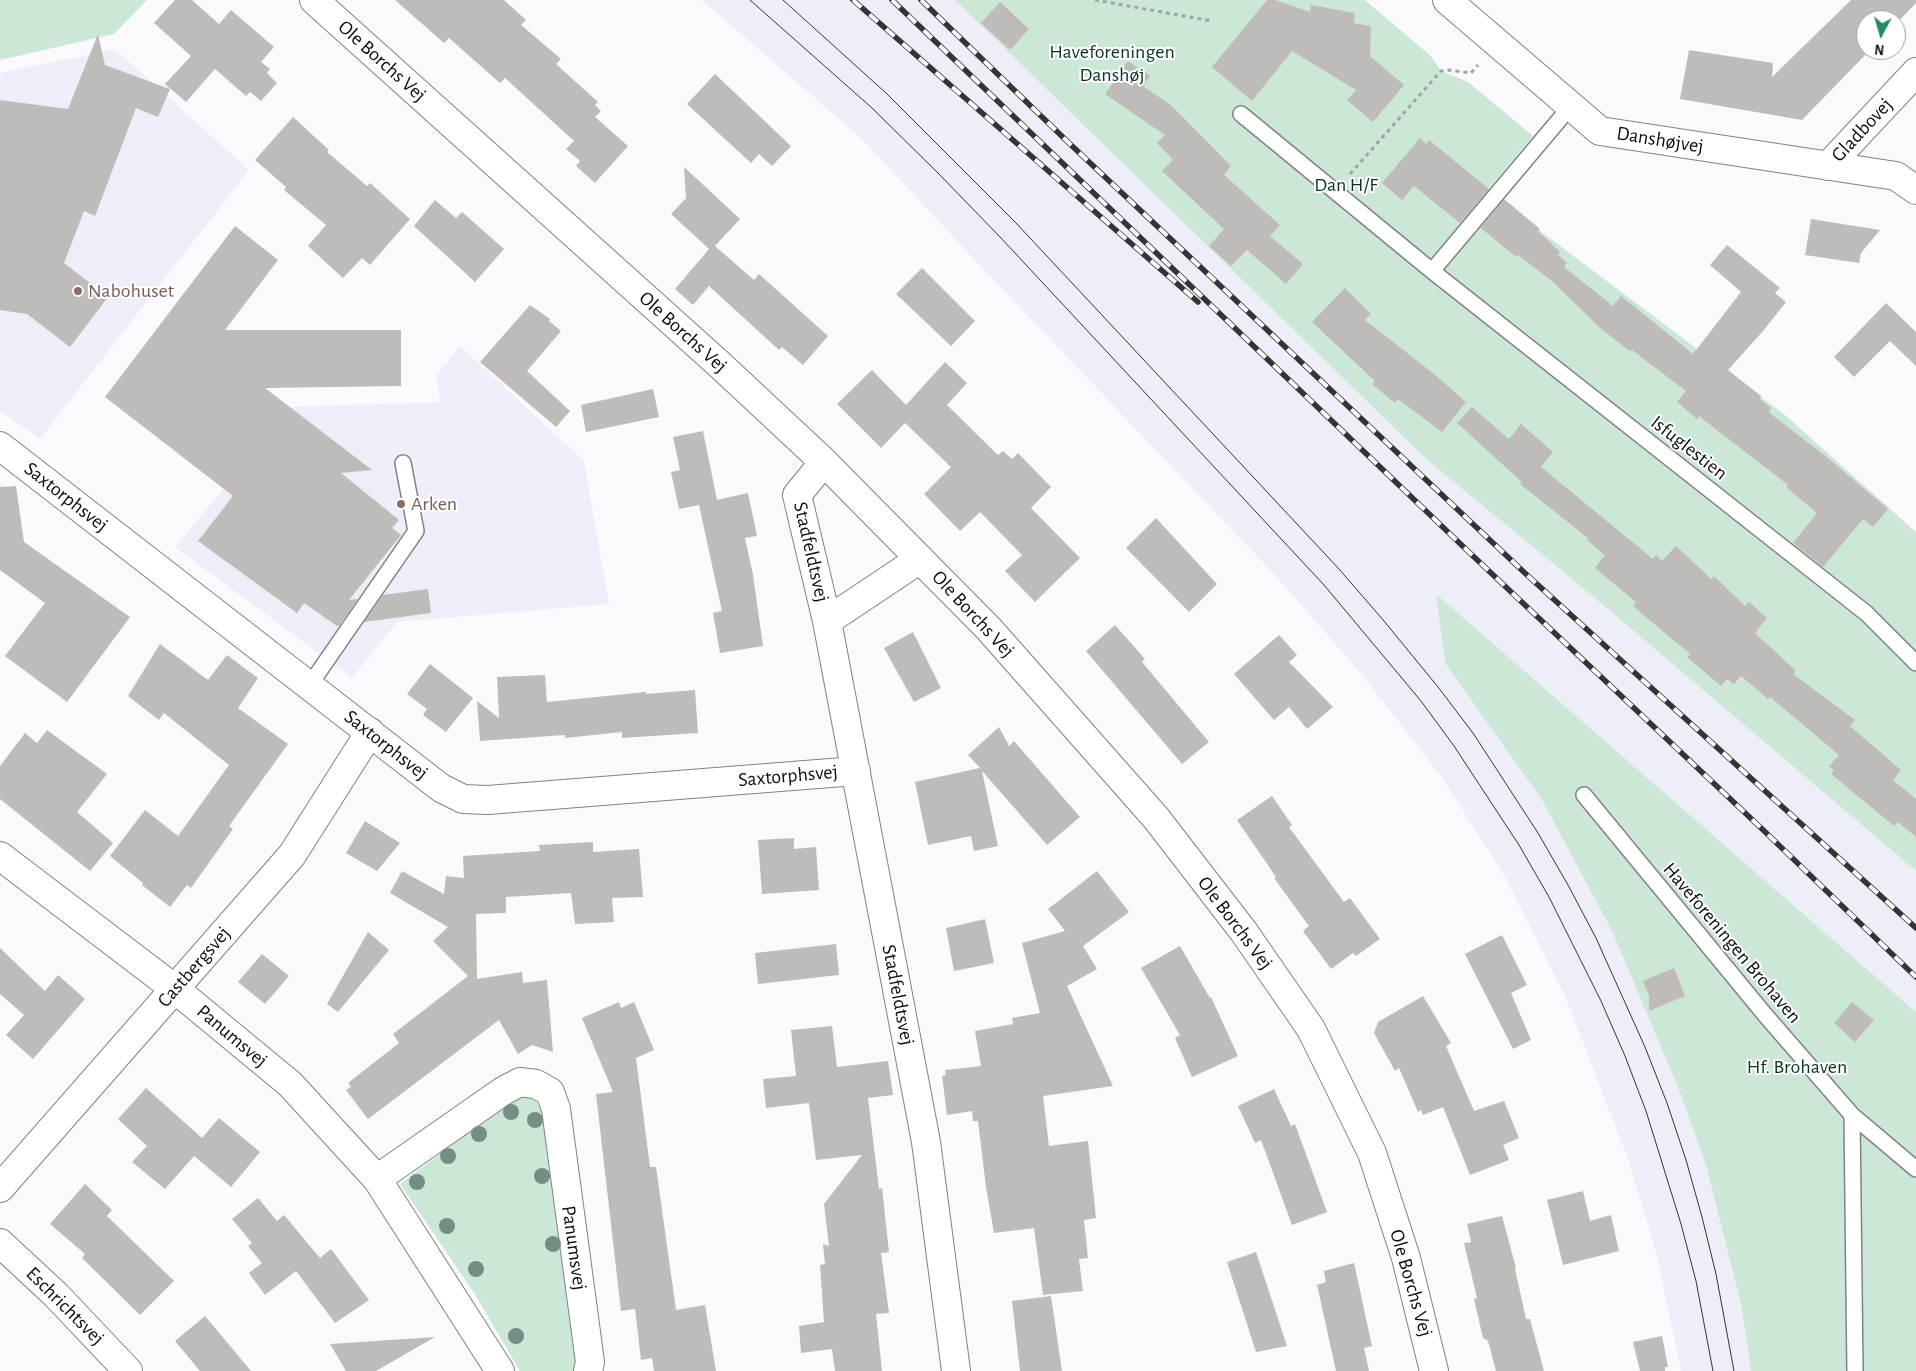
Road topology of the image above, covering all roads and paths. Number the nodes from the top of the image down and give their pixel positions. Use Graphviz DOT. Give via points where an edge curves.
graph roads {
  1 [pos="314,0"];
  2 [pos="1095,0"];
  3 [pos="1447,0"];
  4 [pos="1212,21"];
  5 [pos="1441,72"];
  6 [pos="1916,72"];
  7 [pos="1570,107"];
  8 [pos="1241,114"];
  9 [pos="1828,166"];
  10 [pos="1916,190"];
  11 [pos="1334,191"];
  12 [pos="1432,271"];
  13 [pos="0,446"];
  14 [pos="824,462"];
  15 [pos="403,463"];
  16 [pos="920,559"];
  17 [pos="826,621"];
  18 [pos="1916,663"];
  19 [pos="309,686"];
  20 [pos="370,732"];
  21 [pos="856,770"];
  22 [pos="1584,795"];
  23 [pos="0,856"];
  24 [pos="175,988"];
  25 [pos="1852,1115"];
  26 [pos="1916,1169"];
  27 [pos="377,1179"];
  28 [pos="0,1188"];
  29 [pos="0,1243"];
  30 [pos="128,1371"];
  31 [pos="500,1371"];
  32 [pos="588,1371"];
  33 [pos="956,1371"];
  34 [pos="1434,1371"];
  35 [pos="1855,1371"];
  1 -- 14 [label="street, Ole Borchs Vej"];
  2 -- 4 [label="path"];
  3 -- 7 [label="street, Danshøjvej"];
  5 -- 11 [label="path"];
  6 -- 9 [label="street, Gladbovej"];
  7 -- 9 [label="street, Danshøjvej" via="1600,131"];
  7 -- 12 [label="lane"];
  8 -- 11 [label="lane, Isfuglestien"];
  9 -- 10 [label="street, Danshøjvej" via="1896,176"];
  11 -- 12 [label="lane, Isfuglestien"];
  12 -- 18 [label="lane, Isfuglestien" via="1866,613"];
  13 -- 19 [label="street, Saxtorphsvej"];
  14 -- 16 [label="street, Ole Borchs Vej"];
  14 -- 17 [label="street, Stadfeldtsvej" via="797,495"];
  15 -- 19 [label="lane" via="416,531"];
  16 -- 17 [label="street, Stadfeldtsvej"];
  16 -- 34 [label="street, Ole Borchs Vej" via="989,629 1156,818 1244,932 1311,1029 1372,1153 1406,1258"];
  17 -- 21 [label="street, Stadfeldtsvej"];
  19 -- 20 [label="street, Saxtorphsvej"];
  20 -- 21 [label="street, Saxtorphsvej" via="441,788 463,799 488,800"];
  20 -- 24 [label="street, Castbergsvej" via="292,855"];
  21 -- 33 [label="street, Stadfeldtsvej" via="926,1142"];
  22 -- 25 [label="lane, Haveforeningen Brohaven"];
  23 -- 24 [label="street, Panumsvej"];
  24 -- 27 [label="street, Panumsvej" via="290,1084"];
  24 -- 28 [label="street, Castbergsvej"];
  25 -- 26 [label="lane, Haveforeningen Brohaven"];
  25 -- 35 [label="lane"];
  27 -- 31 [label="street, Panumsvej"];
  27 -- 32 [label="street, Panumsvej" via="520,1082 536,1084 550,1092 558,1119 590,1362"];
  29 -- 30 [label="street, Eschrichtsvej" via="56,1295"];
}
